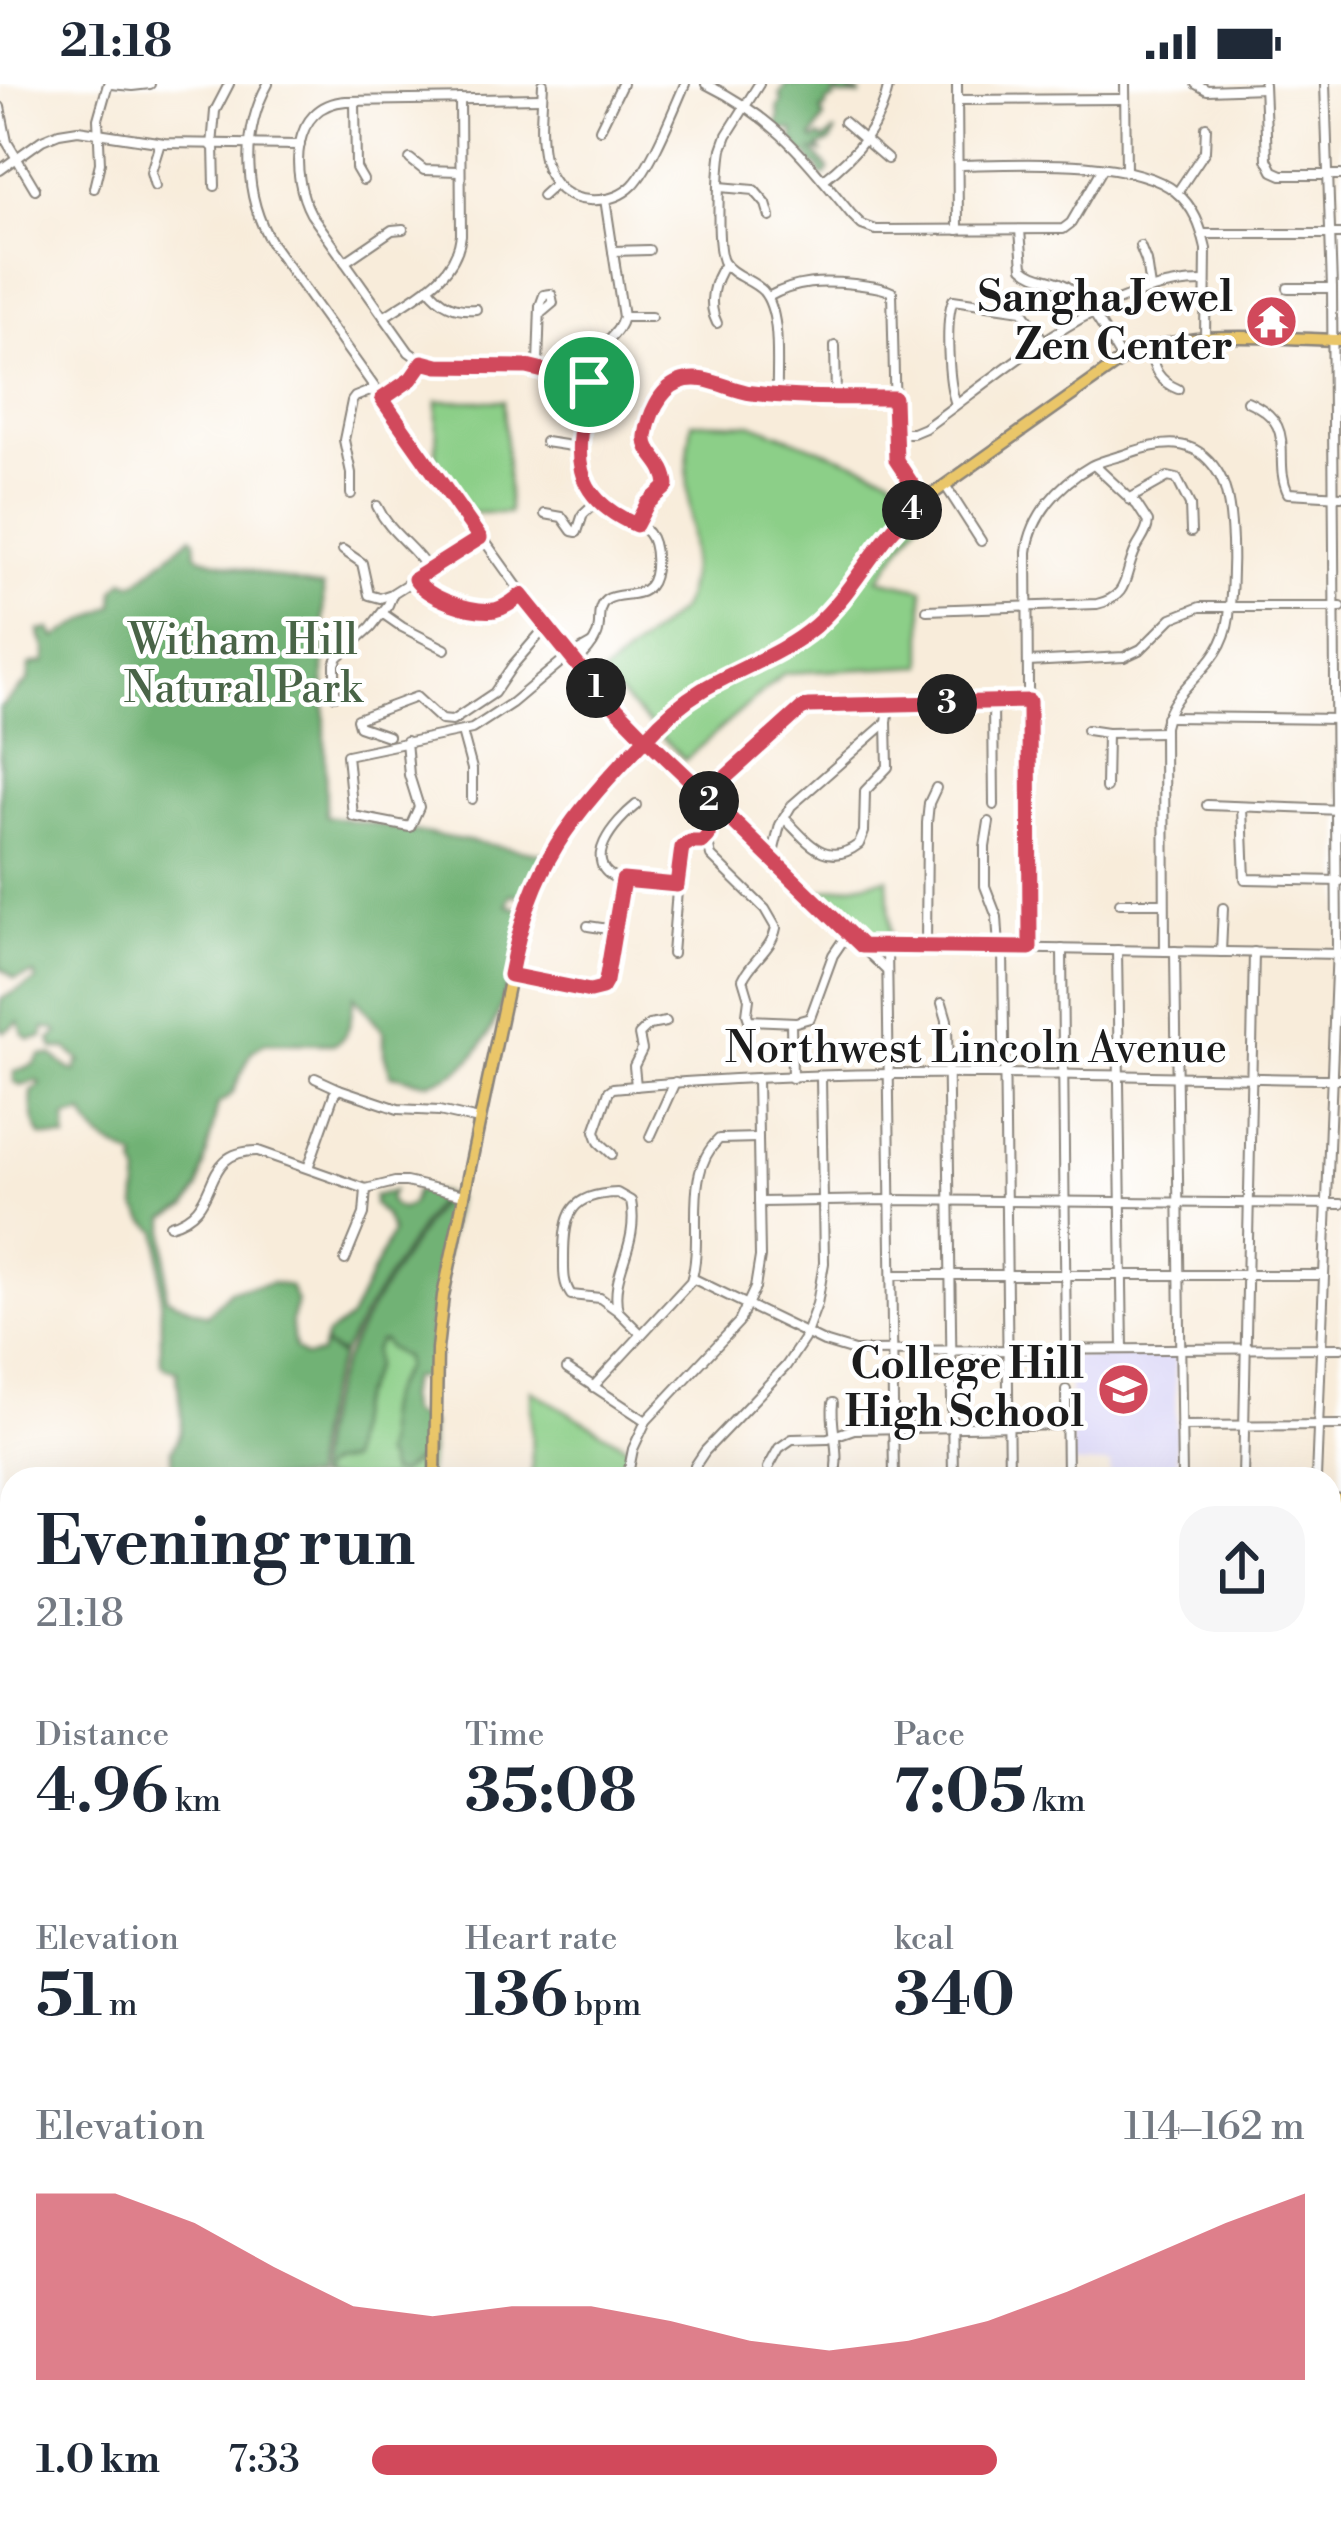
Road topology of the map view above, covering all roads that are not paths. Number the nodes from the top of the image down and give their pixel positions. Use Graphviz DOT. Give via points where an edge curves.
graph roads {
  1 [pos="110,84"];
  2 [pos="150,84"];
  3 [pos="229,84"];
  4 [pos="268,84"];
  5 [pos="543,84"];
  6 [pos="622,84"];
  7 [pos="686,84"];
  8 [pos="706,84"];
  9 [pos="759,84"];
  10 [pos="889,84"];
  11 [pos="957,84"];
  12 [pos="1125,84"];
  13 [pos="1196,84"];
  14 [pos="1325,84"];
  15 [pos="1264,86"];
  16 [pos="542,98"];
  17 [pos="460,99"];
  18 [pos="1126,99"];
  19 [pos="957,100"];
  20 [pos="355,101"];
  21 [pos="745,104"];
  22 [pos="0,106"];
  23 [pos="844,122"];
  24 [pos="1206,127"];
  25 [pos="600,129"];
  26 [pos="96,132"];
  27 [pos="866,141"];
  28 [pos="160,143"];
  29 [pos="250,145"];
  30 [pos="300,145"];
  31 [pos="213,146"];
  32 [pos="886,159"];
  33 [pos="16,160"];
  34 [pos="410,160"];
  35 [pos="958,165"];
  36 [pos="1103,168"];
  37 [pos="0,170"];
  38 [pos="460,171"];
  39 [pos="1126,172"];
  40 [pos="1329,175"];
  41 [pos="1341,175"];
  42 [pos="363,180"];
  43 [pos="823,180"];
  44 [pos="554,185"];
  45 [pos="155,186"];
  46 [pos="215,186"];
  47 [pos="720,187"];
  48 [pos="94,188"];
  49 [pos="35,189"];
  50 [pos="1177,193"];
  51 [pos="542,196"];
  52 [pos="605,200"];
  53 [pos="770,217"];
  54 [pos="403,230"];
  55 [pos="958,230"];
  56 [pos="1020,230"];
  57 [pos="1202,234"];
  58 [pos="1336,234"];
  59 [pos="1140,246"];
  60 [pos="649,250"];
  61 [pos="613,251"];
  62 [pos="345,262"];
  63 [pos="725,264"];
  64 [pos="1205,282"];
  65 [pos="428,287"];
  66 [pos="1150,288"];
  67 [pos="1288,288"];
  68 [pos="1332,288"];
  69 [pos="767,297"];
  70 [pos="476,309"];
  71 [pos="540,314"];
  72 [pos="1093,314"];
  73 [pos="384,317"];
  74 [pos="623,317"];
  75 [pos="651,317"];
  76 [pos="717,322"];
  77 [pos="1205,339"];
  78 [pos="1043,340"];
  79 [pos="1337,340"];
  80 [pos="835,346"];
  81 [pos="1149,349"];
  82 [pos="1122,360"];
  83 [pos="423,362"];
  84 [pos="537,369"];
  85 [pos="589,382"];
  86 [pos="375,388"];
  87 [pos="1178,389"];
  88 [pos="777,394"];
  89 [pos="836,396"];
  90 [pos="894,398"];
  91 [pos="382,399"];
  92 [pos="1247,401"];
  93 [pos="956,404"];
  94 [pos="895,433"];
  95 [pos="545,442"];
  96 [pos="578,447"];
  97 [pos="1094,465"];
  98 [pos="945,484"];
  99 [pos="350,494"];
  100 [pos="1337,496"];
  101 [pos="1129,499"];
  102 [pos="598,500"];
  103 [pos="923,501"];
  104 [pos="377,506"];
  105 [pos="545,514"];
  106 [pos="583,514"];
  107 [pos="562,517"];
  108 [pos="636,525"];
  109 [pos="1191,532"];
  110 [pos="480,538"];
  111 [pos="981,541"];
  112 [pos="344,550"];
  113 [pos="428,569"];
  114 [pos="415,579"];
  115 [pos="394,593"];
  116 [pos="521,595"];
  117 [pos="1229,606"];
  118 [pos="1027,607"];
  119 [pos="1338,607"];
  120 [pos="927,610"];
  121 [pos="382,613"];
  122 [pos="545,628"];
  123 [pos="446,649"];
  124 [pos="570,658"];
  125 [pos="1028,662"];
  126 [pos="1180,693"];
  127 [pos="335,696"];
  128 [pos="1029,701"];
  129 [pos="993,702"];
  130 [pos="889,706"];
  131 [pos="1194,716"];
  132 [pos="1166,717"];
  133 [pos="1338,719"];
  134 [pos="887,722"];
  135 [pos="1087,730"];
  136 [pos="462,732"];
  137 [pos="1164,732"];
  138 [pos="1107,733"];
  139 [pos="388,736"];
  140 [pos="646,738"];
  141 [pos="406,741"];
  142 [pos="935,788"];
  143 [pos="1106,788"];
  144 [pos="707,796"];
  145 [pos="472,799"];
  146 [pos="994,805"];
  147 [pos="1207,805"];
  148 [pos="636,806"];
  149 [pos="1242,808"];
  150 [pos="1338,810"];
  151 [pos="784,818"];
  152 [pos="989,822"];
  153 [pos="706,839"];
  154 [pos="772,859"];
  155 [pos="623,880"];
  156 [pos="1338,881"];
  157 [pos="677,885"];
  158 [pos="1164,903"];
  159 [pos="1120,904"];
  160 [pos="1222,908"];
  161 [pos="588,926"];
  162 [pos="615,930"];
  163 [pos="848,934"];
  164 [pos="862,946"];
  165 [pos="887,946"];
  166 [pos="926,947"];
  167 [pos="1001,948"];
  168 [pos="1030,948"];
  169 [pos="1062,950"];
  170 [pos="1118,950"];
  171 [pos="1170,951"];
  172 [pos="1221,952"];
  173 [pos="1254,952"];
  174 [pos="673,954"];
  175 [pos="1339,955"];
  176 [pos="887,971"];
  177 [pos="510,975"];
  178 [pos="943,1003"];
  179 [pos="667,1022"];
  180 [pos="791,1022"];
  181 [pos="888,1074"];
  182 [pos="947,1075"];
  183 [pos="1004,1075"];
  184 [pos="1062,1076"];
  185 [pos="1119,1076"];
  186 [pos="1177,1077"];
  187 [pos="315,1078"];
  188 [pos="792,1078"];
  189 [pos="821,1078"];
  190 [pos="1252,1078"];
  191 [pos="757,1079"];
  192 [pos="1336,1079"];
  193 [pos="675,1082"];
  194 [pos="636,1086"];
  195 [pos="339,1089"];
  196 [pos="479,1120"];
  197 [pos="650,1137"];
  198 [pos="758,1138"];
  199 [pos="612,1154"];
  200 [pos="308,1168"];
  201 [pos="366,1190"];
  202 [pos="464,1195"];
  203 [pos="890,1200"];
  204 [pos="823,1201"];
  205 [pos="949,1201"];
  206 [pos="759,1202"];
  207 [pos="1006,1202"];
  208 [pos="1064,1202"];
  209 [pos="1122,1202"];
  210 [pos="1178,1203"];
  211 [pos="1249,1203"];
  212 [pos="1325,1204"];
  213 [pos="1341,1204"];
  214 [pos="170,1226"];
  215 [pos="345,1260"];
  216 [pos="1064,1274"];
  217 [pos="1122,1274"];
  218 [pos="1179,1274"];
  219 [pos="1247,1274"];
  220 [pos="891,1275"];
  221 [pos="950,1275"];
  222 [pos="1007,1275"];
  223 [pos="1322,1275"];
  224 [pos="692,1278"];
  225 [pos="616,1290"];
  226 [pos="602,1299"];
  227 [pos="749,1306"];
  228 [pos="618,1311"];
  229 [pos="806,1333"];
  230 [pos="641,1334"];
  231 [pos="1180,1348"];
  232 [pos="1246,1348"];
  233 [pos="1319,1348"];
  234 [pos="1341,1348"];
  235 [pos="1123,1349"];
  236 [pos="1008,1350"];
  237 [pos="1066,1350"];
  238 [pos="951,1351"];
  239 [pos="892,1352"];
  240 [pos="567,1369"];
  241 [pos="593,1387"];
  242 [pos="1066,1390"];
  243 [pos="833,1403"];
  244 [pos="646,1421"];
  245 [pos="1066,1425"];
  246 [pos="1244,1425"];
  247 [pos="1317,1425"];
  248 [pos="1341,1425"];
  249 [pos="1009,1426"];
  250 [pos="1181,1426"];
  251 [pos="952,1427"];
  252 [pos="893,1428"];
  253 [pos="834,1436"];
  254 [pos="435,1467"];
  255 [pos="629,1467"];
  256 [pos="694,1467"];
  257 [pos="769,1467"];
  258 [pos="836,1467"];
  259 [pos="894,1467"];
  260 [pos="953,1467"];
  261 [pos="1009,1467"];
  262 [pos="1067,1467"];
  263 [pos="1182,1467"];
  264 [pos="1243,1467"];
  265 [pos="1316,1467"];
  1 -- 2 [label="street"];
  1 -- 26 [label="street"];
  3 -- 31 [label="street" via="215,111"];
  4 -- 29 [label="street"];
  5 -- 16 [label="street"];
  6 -- 25 [label="street"];
  7 -- 52 [label="street" via="640,175"];
  8 -- 21 [label="street"];
  9 -- 21 [label="street"];
  10 -- 27 [label="street"];
  11 -- 19 [label="street"];
  12 -- 18 [label="street"];
  13 -- 15 [label="street"];
  14 -- 40 [label="street"];
  15 -- 40 [label="street" via="1270,167 1282,175"];
  16 -- 17 [label="street"];
  16 -- 44 [label="street" via="544,160"];
  17 -- 20 [label="street"];
  17 -- 38 [label="street"];
  18 -- 19 [label="street"];
  18 -- 39 [label="street"];
  19 -- 35 [label="street"];
  20 -- 30 [label="street" via="319,109 305,122"];
  20 -- 42 [label="street"];
  21 -- 43 [label="street"];
  21 -- 47 [label="street" via="724,143"];
  22 -- 33 [label="street"];
  23 -- 27 [label="street"];
  24 -- 50 [label="street" via="1204,151"];
  26 -- 28 [label="street"];
  26 -- 33 [label="street" via="49,137"];
  26 -- 48 [label="street"];
  27 -- 32 [label="street"];
  27 -- 43 [label="street"];
  28 -- 31 [label="street"];
  28 -- 45 [label="street"];
  29 -- 30 [label="street"];
  29 -- 31 [label="street"];
  29 -- 86 [label="street" via="251,189 266,235"];
  30 -- 62 [label="street" via="304,198"];
  31 -- 46 [label="street"];
  33 -- 37 [label="street"];
  33 -- 49 [label="street"];
  34 -- 38 [label="street" via="424,170"];
  35 -- 36 [label="street"];
  35 -- 55 [label="street"];
  36 -- 39 [label="street"];
  36 -- 56 [label="street" via="1069,226"];
  38 -- 65 [label="street" via="457,254"];
  39 -- 50 [label="street"];
  40 -- 41 [label="street"];
  40 -- 58 [label="street"];
  43 -- 55 [label="street" via="869,228"];
  44 -- 51 [label="street"];
  44 -- 52 [label="street"];
  47 -- 53 [label="street" via="754,190"];
  47 -- 63 [label="street"];
  50 -- 57 [label="street"];
  52 -- 61 [label="street"];
  54 -- 62 [label="street"];
  55 -- 56 [label="street"];
  56 -- 72 [label="street" via="1026,272 1065,285"];
  57 -- 58 [label="street"];
  57 -- 64 [label="street"];
  58 -- 68 [label="street"];
  59 -- 66 [label="street"];
  60 -- 61 [label="street"];
  61 -- 74 [label="street"];
  62 -- 73 [label="street"];
  63 -- 69 [label="street"];
  63 -- 76 [label="street" via="712,294"];
  64 -- 66 [label="street"];
  64 -- 77 [label="street"];
  65 -- 70 [label="street" via="448,305"];
  65 -- 73 [label="street"];
  66 -- 72 [label="street"];
  67 -- 68 [label="street"];
  68 -- 79 [label="street"];
  69 -- 88 [label="street"];
  69 -- 90 [label="street" via="814,281 889,289"];
  71 -- 84 [label="street"];
  72 -- 78 [label="street"];
  72 -- 82 [label="street"];
  73 -- 83 [label="street"];
  74 -- 75 [label="street"];
  74 -- 85 [label="street"];
  77 -- 79 [label="main road"];
  77 -- 81 [label="main road"];
  78 -- 93 [label="street"];
  78 -- 93 [label="street" via="1022,310 953,300"];
  79 -- 100 [label="street"];
  80 -- 89 [label="street"];
  81 -- 82 [label="main road"];
  81 -- 87 [label="street" via="1157,375"];
  82 -- 98 [label="main road"];
  83 -- 84 [label="street"];
  83 -- 91 [label="street"];
  84 -- 85 [label="street"];
  85 -- 96 [label="street"];
  86 -- 91 [label="street"];
  86 -- 99 [label="street" via="352,401 344,439"];
  88 -- 89 [label="street"];
  88 -- 108 [label="street" via="699,379 666,390 646,440 667,486"];
  89 -- 90 [label="street"];
  90 -- 94 [label="street"];
  91 -- 110 [label="street"];
  92 -- 100 [label="street" via="1278,426 1288,493"];
  93 -- 94 [label="street" via="918,432"];
  94 -- 103 [label="street" via="897,463"];
  95 -- 96 [label="street"];
  96 -- 102 [label="street"];
  97 -- 101 [label="street"];
  97 -- 117 [label="street" via="1169,443 1210,462 1231,528"];
  97 -- 118 [label="street" via="1033,525"];
  98 -- 103 [label="main road"];
  98 -- 111 [label="street"];
  100 -- 119 [label="street"];
  101 -- 109 [label="street" via="1174,477 1190,505"];
  101 -- 118 [label="street" via="1148,529 1118,594 1102,604"];
  102 -- 106 [label="street"];
  102 -- 108 [label="street"];
  103 -- 140 [label="main road" via="818,624 688,699"];
  104 -- 113 [label="street"];
  105 -- 107 [label="street"];
  106 -- 107 [label="street"];
  106 -- 107 [label="street" via="575,532"];
  108 -- 124 [label="street" via="653,542 654,579 640,593 603,603 598,634"];
  110 -- 113 [label="street"];
  110 -- 116 [label="street"];
  112 -- 115 [label="street" via="362,563 369,596"];
  113 -- 114 [label="street"];
  114 -- 115 [label="street"];
  114 -- 116 [label="street" via="465,606 496,610"];
  115 -- 121 [label="street"];
  116 -- 122 [label="street"];
  117 -- 119 [label="street"];
  117 -- 125 [label="street" via="1178,614 1124,657"];
  117 -- 126 [label="street" via="1217,653"];
  118 -- 120 [label="street"];
  118 -- 125 [label="street"];
  119 -- 133 [label="street"];
  121 -- 123 [label="street"];
  121 -- 127 [label="street" via="338,656"];
  122 -- 124 [label="street"];
  122 -- 139 [label="street" via="494,694 452,722 416,697 356,719"];
  124 -- 136 [label="street"];
  124 -- 140 [label="street"];
  125 -- 128 [label="street"];
  126 -- 131 [label="street"];
  126 -- 132 [label="street"];
  128 -- 129 [label="street"];
  128 -- 168 [label="street"];
  129 -- 130 [label="street"];
  129 -- 146 [label="street"];
  130 -- 134 [label="street"];
  130 -- 144 [label="street" via="803,707"];
  131 -- 132 [label="street"];
  131 -- 133 [label="street"];
  132 -- 137 [label="street"];
  133 -- 150 [label="street"];
  134 -- 151 [label="street"];
  134 -- 151 [label="street" via="888,767 865,791 863,836 854,848 820,850"];
  135 -- 138 [label="street"];
  136 -- 141 [label="street"];
  136 -- 145 [label="street"];
  137 -- 138 [label="street"];
  137 -- 158 [label="street"];
  138 -- 143 [label="street"];
  140 -- 144 [label="street"];
  140 -- 177 [label="main road" via="554,848 526,907"];
  141 -- 141 [label="street" via="419,806 410,827 352,816 346,755"];
  142 -- 166 [label="street" via="927,823"];
  144 -- 153 [label="street"];
  144 -- 154 [label="street"];
  147 -- 149 [label="street"];
  148 -- 155 [label="street" via="602,850 607,871"];
  149 -- 150 [label="street"];
  149 -- 156 [label="street" via="1244,878"];
  150 -- 156 [label="street"];
  151 -- 154 [label="street"];
  152 -- 167 [label="street" via="985,886"];
  153 -- 157 [label="street" via="682,847"];
  153 -- 180 [label="street" via="716,862 774,921 771,943 743,979 749,1021"];
  154 -- 163 [label="street"];
  155 -- 157 [label="street"];
  155 -- 162 [label="street"];
  156 -- 175 [label="street"];
  157 -- 174 [label="street"];
  158 -- 159 [label="street"];
  158 -- 171 [label="street"];
  160 -- 172 [label="street"];
  161 -- 162 [label="street"];
  162 -- 177 [label="street" via="600,989"];
  163 -- 164 [label="street"];
  163 -- 180 [label="street" via="812,1016"];
  164 -- 165 [label="street"];
  164 -- 176 [label="street"];
  165 -- 166 [label="street"];
  165 -- 176 [label="street"];
  166 -- 167 [label="street"];
  167 -- 168 [label="street"];
  167 -- 183 [label="street"];
  168 -- 169 [label="street"];
  169 -- 170 [label="street"];
  169 -- 184 [label="street"];
  170 -- 171 [label="street"];
  170 -- 185 [label="street"];
  171 -- 172 [label="street"];
  171 -- 186 [label="street"];
  172 -- 173 [label="street"];
  173 -- 175 [label="street"];
  173 -- 190 [label="street"];
  175 -- 192 [label="street"];
  176 -- 181 [label="street"];
  177 -- 196 [label="main road"];
  178 -- 182 [label="street"];
  179 -- 194 [label="street" via="639,1035"];
  180 -- 188 [label="street"];
  181 -- 182 [label="street, Northwest Lincoln Avenue"];
  181 -- 189 [label="street, Northwest Lincoln Avenue"];
  181 -- 203 [label="street"];
  182 -- 183 [label="street, Northwest Lincoln Avenue"];
  182 -- 205 [label="street"];
  183 -- 184 [label="street, Northwest Lincoln Avenue"];
  183 -- 207 [label="street"];
  184 -- 185 [label="street, Northwest Lincoln Avenue"];
  184 -- 208 [label="street"];
  185 -- 186 [label="street, Northwest Lincoln Avenue"];
  185 -- 209 [label="street"];
  186 -- 190 [label="street, Northwest Lincoln Avenue"];
  186 -- 210 [label="street"];
  187 -- 195 [label="street"];
  188 -- 189 [label="street, Northwest Lincoln Avenue"];
  188 -- 191 [label="street, Northwest Lincoln Avenue"];
  189 -- 204 [label="street"];
  190 -- 192 [label="street, Northwest Lincoln Avenue"];
  190 -- 211 [label="street"];
  191 -- 193 [label="street, Northwest Lincoln Avenue"];
  191 -- 198 [label="street"];
  192 -- 212 [label="street"];
  193 -- 194 [label="street, Northwest Lincoln Avenue"];
  193 -- 197 [label="street"];
  194 -- 199 [label="street, Northwest Lincoln Avenue" via="611,1089 595,1131"];
  195 -- 196 [label="street"];
  195 -- 200 [label="street"];
  196 -- 202 [label="main road"];
  198 -- 206 [label="street"];
  198 -- 224 [label="street" via="713,1142 698,1177"];
  200 -- 201 [label="street"];
  200 -- 214 [label="street" via="258,1151 225,1159 194,1215"];
  201 -- 202 [label="street" via="395,1182"];
  201 -- 215 [label="street"];
  202 -- 254 [label="main road" via="438,1323"];
  203 -- 204 [label="street"];
  203 -- 205 [label="street"];
  203 -- 220 [label="street"];
  204 -- 206 [label="street"];
  204 -- 229 [label="street" via="824,1272"];
  205 -- 207 [label="street"];
  205 -- 221 [label="street"];
  206 -- 227 [label="street"];
  207 -- 208 [label="street"];
  207 -- 222 [label="street"];
  208 -- 209 [label="street"];
  208 -- 216 [label="street"];
  209 -- 210 [label="street"];
  209 -- 217 [label="street"];
  210 -- 211 [label="street"];
  210 -- 218 [label="street"];
  211 -- 212 [label="street"];
  211 -- 219 [label="street"];
  212 -- 213 [label="street"];
  212 -- 223 [label="street"];
  216 -- 217 [label="street"];
  216 -- 222 [label="street"];
  216 -- 237 [label="street"];
  217 -- 218 [label="street"];
  217 -- 235 [label="street"];
  218 -- 219 [label="street"];
  218 -- 231 [label="street"];
  219 -- 223 [label="street"];
  219 -- 232 [label="street"];
  220 -- 221 [label="street"];
  220 -- 239 [label="street"];
  221 -- 222 [label="street"];
  221 -- 238 [label="street"];
  222 -- 236 [label="street"];
  223 -- 233 [label="street"];
  224 -- 227 [label="street"];
  224 -- 230 [label="street"];
  225 -- 226 [label="street"];
  225 -- 226 [label="street" via="633,1206 622,1193 602,1193 576,1205 564,1232 566,1288 574,1297"];
  225 -- 228 [label="street"];
  226 -- 228 [label="street"];
  227 -- 229 [label="street"];
  227 -- 244 [label="street"];
  228 -- 230 [label="street"];
  229 -- 239 [label="street" via="846,1349"];
  229 -- 256 [label="street"];
  230 -- 241 [label="street"];
  231 -- 232 [label="street"];
  231 -- 235 [label="street"];
  231 -- 250 [label="street"];
  232 -- 233 [label="street"];
  232 -- 246 [label="street"];
  233 -- 234 [label="street"];
  233 -- 247 [label="street"];
  235 -- 237 [label="street"];
  236 -- 237 [label="street"];
  236 -- 238 [label="street"];
  236 -- 249 [label="street"];
  238 -- 239 [label="street"];
  238 -- 251 [label="street"];
  239 -- 252 [label="street"];
  240 -- 241 [label="street"];
  241 -- 244 [label="street"];
  242 -- 245 [label="street"];
  243 -- 253 [label="street"];
  244 -- 255 [label="street"];
  245 -- 249 [label="street"];
  245 -- 262 [label="street"];
  246 -- 247 [label="street"];
  246 -- 250 [label="street"];
  246 -- 264 [label="street"];
  247 -- 248 [label="street"];
  247 -- 265 [label="street"];
  249 -- 251 [label="street"];
  249 -- 261 [label="street"];
  250 -- 263 [label="street"];
  251 -- 252 [label="street"];
  251 -- 260 [label="street"];
  252 -- 253 [label="street"];
  252 -- 259 [label="street"];
  253 -- 257 [label="street" via="788,1441"];
  253 -- 258 [label="street"];
}
